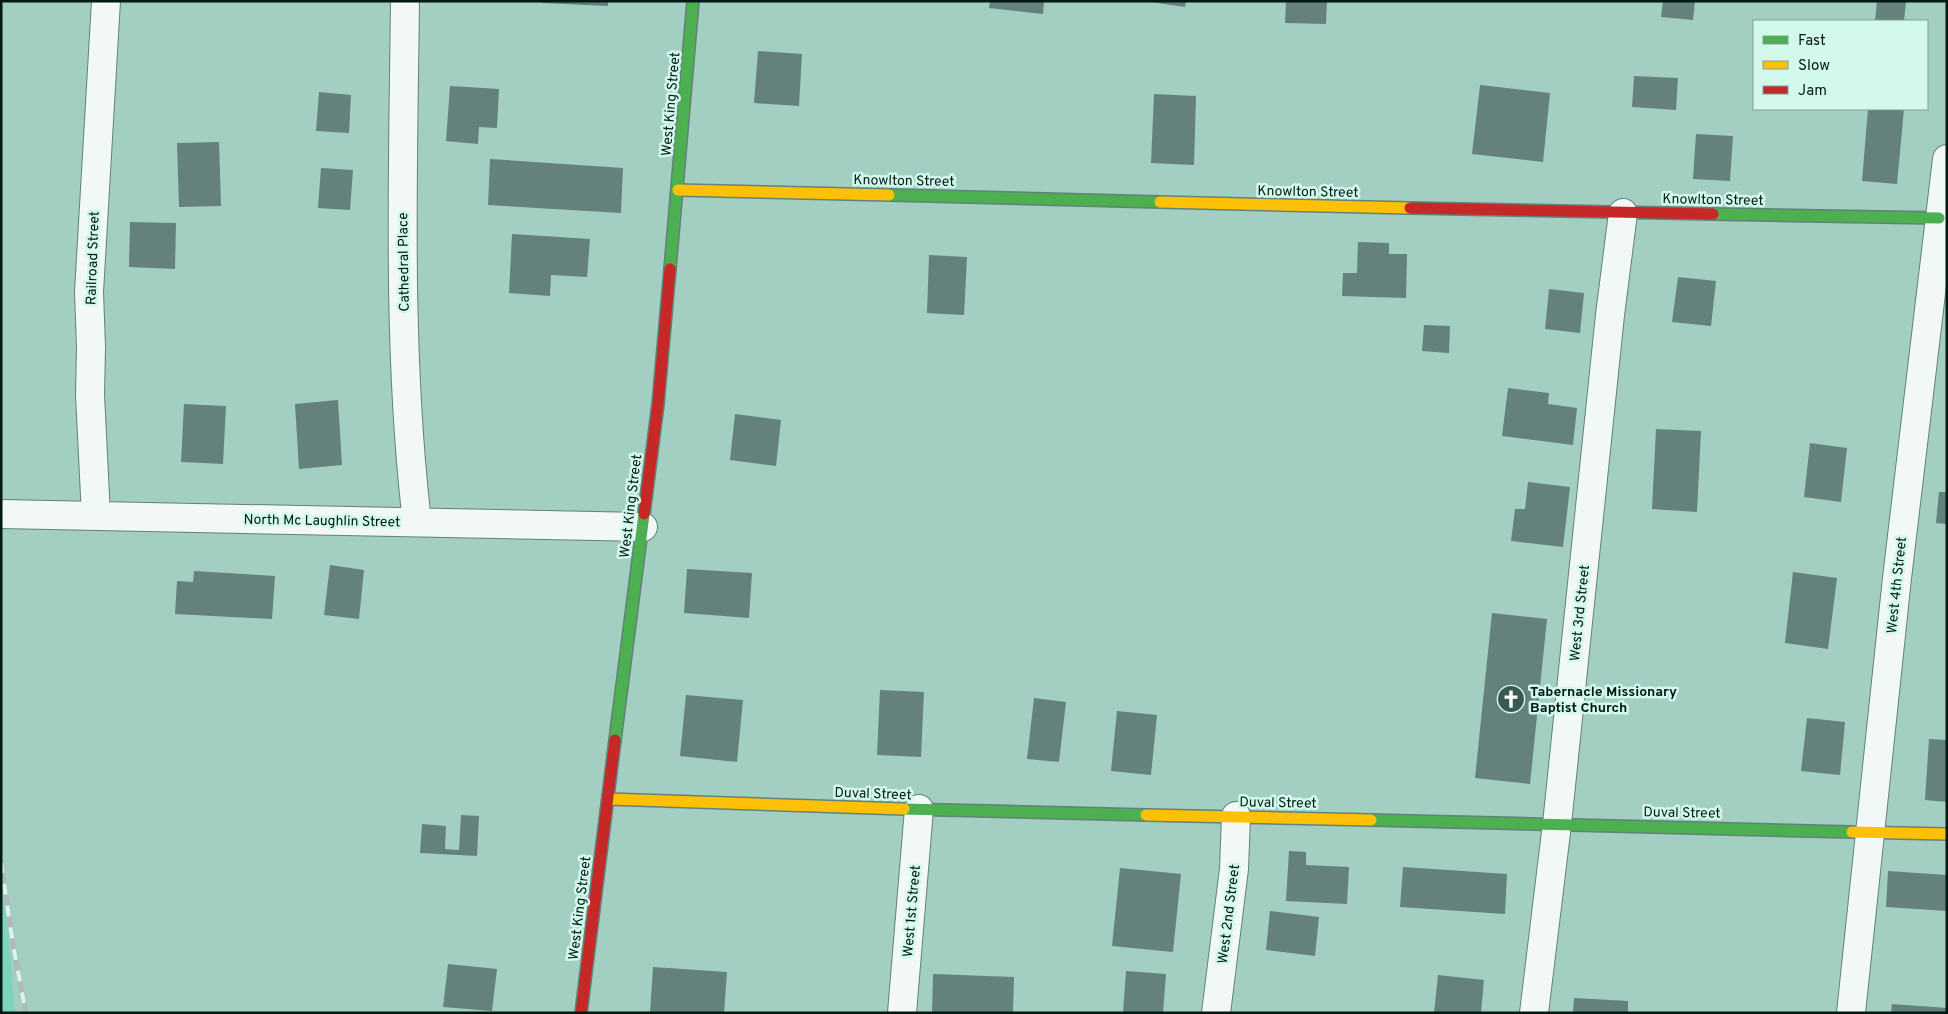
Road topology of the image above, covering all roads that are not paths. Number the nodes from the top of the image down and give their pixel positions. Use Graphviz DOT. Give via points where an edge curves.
graph roads {
  1 [pos="106,1"];
  2 [pos="405,1"];
  3 [pos="693,1"];
  4 [pos="1947,159"];
  5 [pos="678,190"];
  6 [pos="1624,212"];
  7 [pos="1939,218"];
  8 [pos="1,514"];
  9 [pos="96,516"];
  10 [pos="417,522"];
  11 [pos="643,527"];
  12 [pos="608,799"];
  13 [pos="919,809"];
  14 [pos="1236,816"];
  15 [pos="1558,824"];
  16 [pos="1868,832"];
  17 [pos="1947,834"];
  18 [pos="581,1013"];
  19 [pos="902,1013"];
  20 [pos="1216,1013"];
  21 [pos="1534,1013"];
  22 [pos="1851,1013"];
  1 -- 9 [label="street, Railroad Street" via="89,292"];
  2 -- 10 [label="street, Cathedral Place" via="402,278 410,461"];
  3 -- 5 [label="street, West King Street"];
  4 -- 7 [label="street, West 4th Street"];
  5 -- 6 [label="street, Knowlton Street"];
  5 -- 11 [label="street, West King Street"];
  6 -- 7 [label="street, Knowlton Street"];
  6 -- 15 [label="street, West 3rd Street" via="1610,315"];
  7 -- 16 [label="street, West 4th Street"];
  8 -- 9 [label="street, North Mc Laughlin Street"];
  9 -- 10 [label="street, North Mc Laughlin Street"];
  10 -- 11 [label="street, North Mc Laughlin Street"];
  11 -- 12 [label="street, West King Street"];
  12 -- 13 [label="street, Duval Street"];
  12 -- 18 [label="street, West King Street"];
  13 -- 14 [label="street, Duval Street"];
  13 -- 19 [label="street, West 1st Street"];
  14 -- 15 [label="street, Duval Street"];
  14 -- 20 [label="street, West 2nd Street" via="1234,869"];
  15 -- 16 [label="street, Duval Street"];
  15 -- 21 [label="street, West 3rd Street"];
  16 -- 17 [label="street, Duval Street"];
  16 -- 22 [label="street, West 4th Street"];
}
